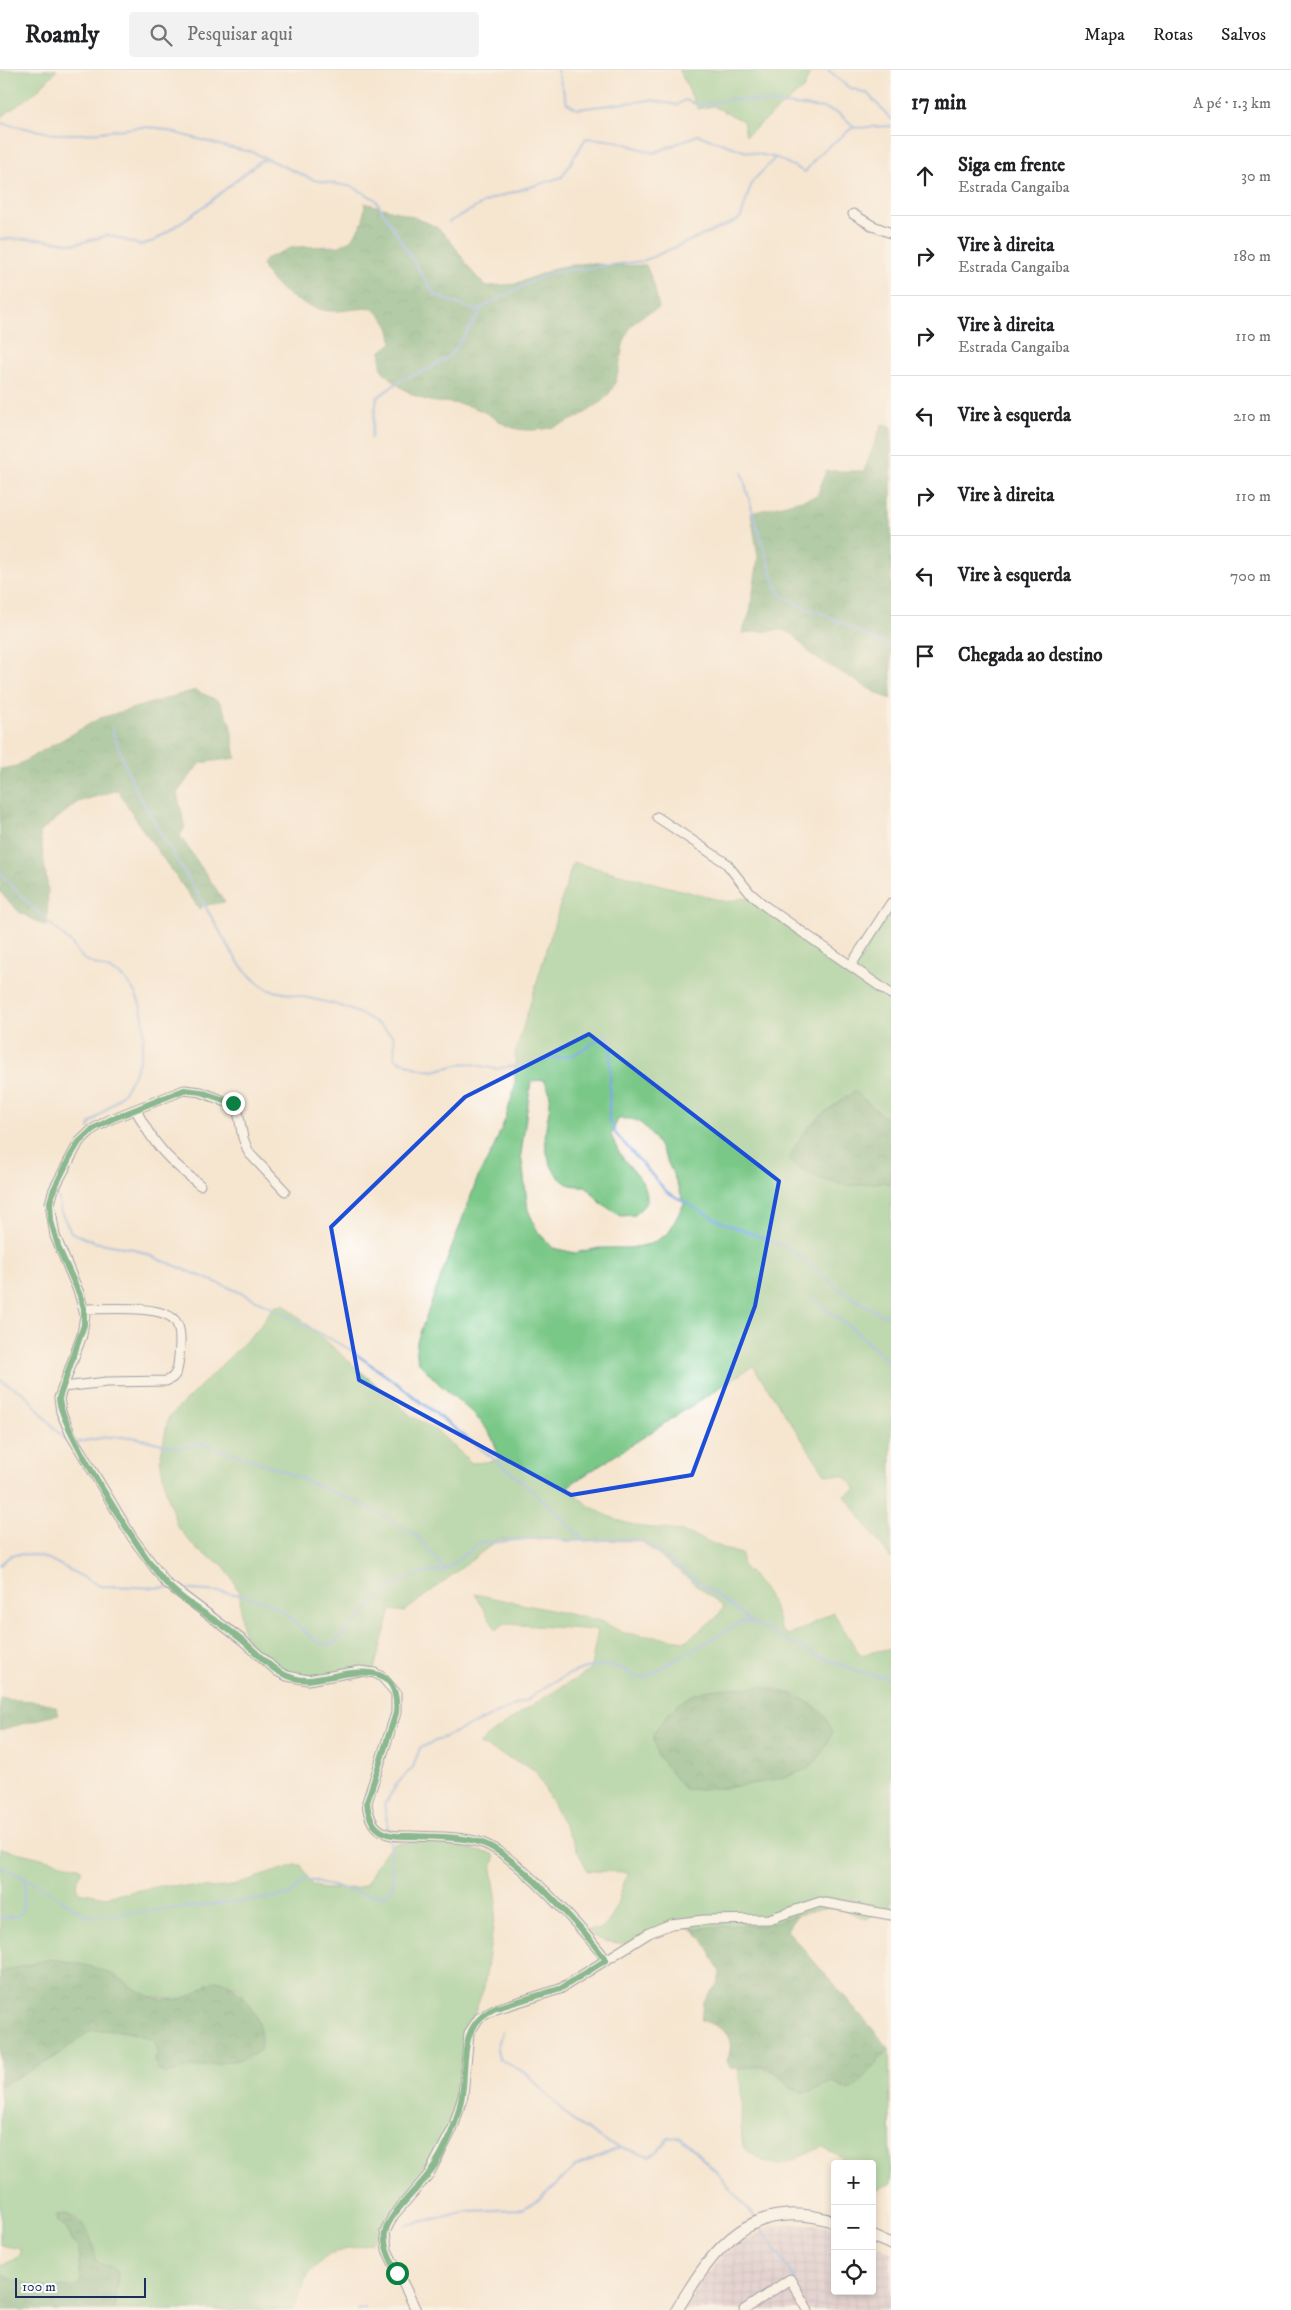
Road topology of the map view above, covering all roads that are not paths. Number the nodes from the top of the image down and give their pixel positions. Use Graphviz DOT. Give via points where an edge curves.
graph roads {
  1 [pos="853,214"];
  2 [pos="891,234"];
  3 [pos="657,817"];
  4 [pos="891,903"];
  5 [pos="851,966"];
  6 [pos="891,994"];
  7 [pos="136,1110"];
  8 [pos="200,1185"];
  9 [pos="285,1191"];
  10 [pos="84,1308"];
  11 [pos="63,1387"];
  12 [pos="891,1915"];
  13 [pos="606,1960"];
  14 [pos="831,2221"];
  15 [pos="876,2238"];
  16 [pos="891,2244"];
  17 [pos="416,2310"];
  18 [pos="677,2310"];
  19 [pos="744,2310"];
  20 [pos="808,2310"];
  1 -- 2 [label="street"];
  3 -- 5 [label="street" via="726,863 750,893"];
  4 -- 5 [label="street"];
  5 -- 6 [label="street"];
  7 -- 8 [label="street" via="148,1136 158,1148"];
  7 -- 9 [label="street" via="189,1089 233,1103 239,1110 243,1138 249,1152"];
  7 -- 10 [label="street" via="99,1126 79,1142 50,1202 55,1236"];
  10 -- 11 [label="street" via="82,1335"];
  10 -- 11 [label="street" via="154,1310 170,1316 179,1329 177,1372 166,1381"];
  11 -- 13 [label="street" via="60,1408 71,1435 132,1537 166,1583 287,1676 308,1680 368,1672 382,1677 394,1688 396,1713 367,1802 373,1823 391,1835 463,1839 494,1848 563,1910"];
  12 -- 13 [label="street" via="820,1902 769,1919 683,1922 649,1933"];
  13 -- 17 [label="street" via="560,1989 496,2008 474,2023 467,2045 462,2096 453,2128 429,2174 393,2216 386,2232 387,2250"];
  14 -- 18 [label="street" via="789,2214 765,2218 748,2226 706,2262"];
  15 -- 16 [label="street"];
  19 -- 20 [label="street" via="790,2279"];
}
